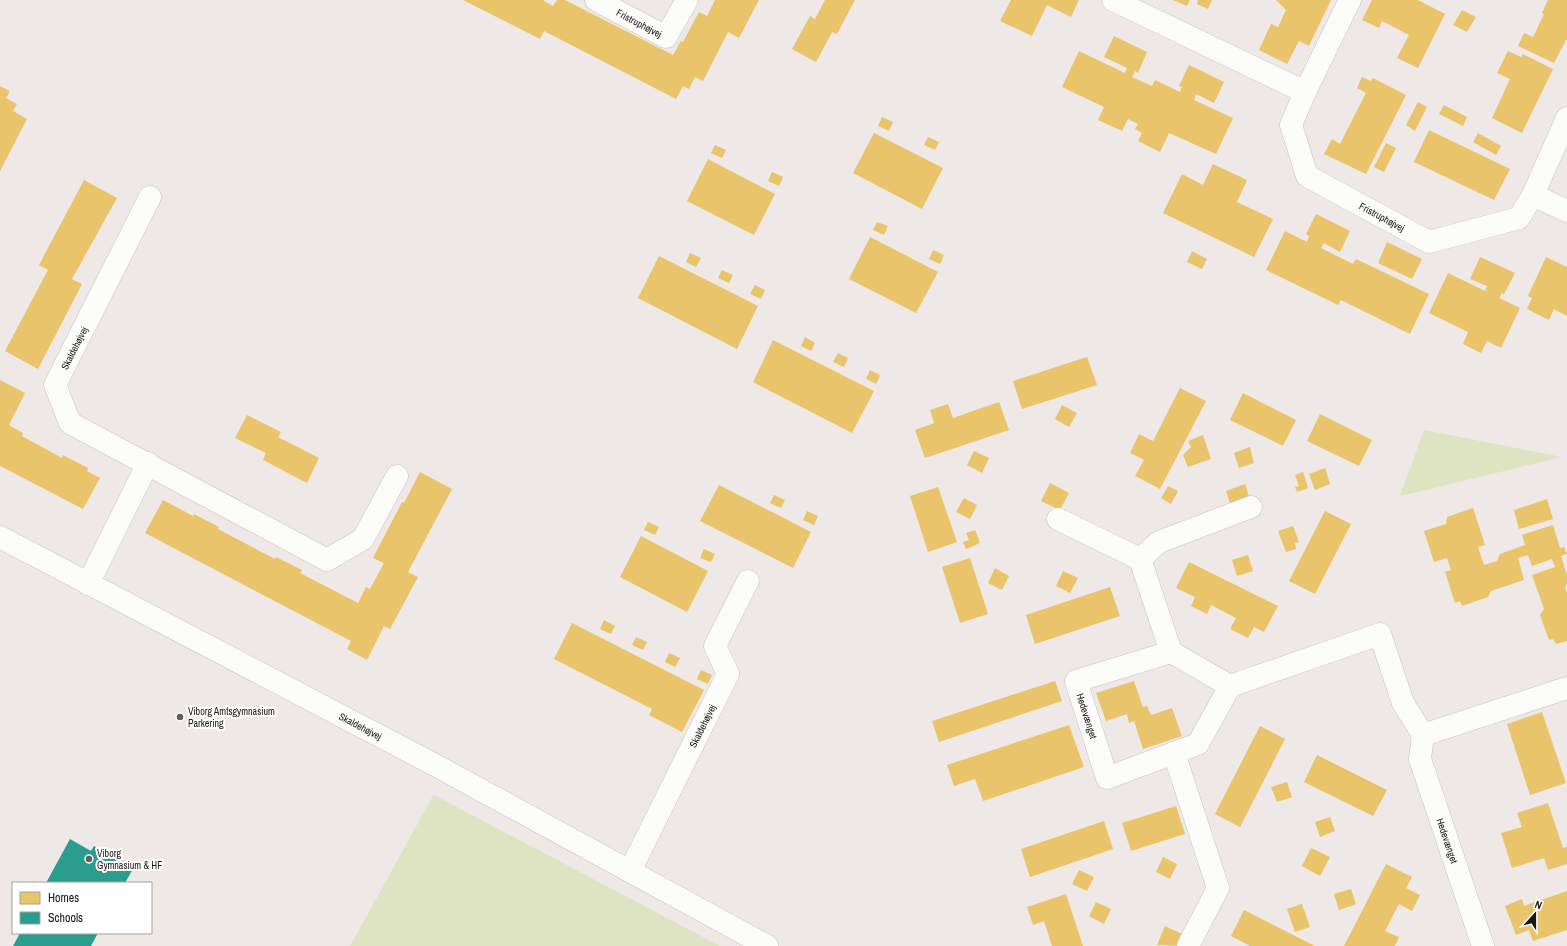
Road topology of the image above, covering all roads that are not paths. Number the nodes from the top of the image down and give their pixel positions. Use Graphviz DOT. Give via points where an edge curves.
graph roads {
  1 [pos="596,0"];
  2 [pos="687,0"];
  3 [pos="1113,0"];
  4 [pos="1350,0"];
  5 [pos="1305,92"];
  6 [pos="1567,118"];
  7 [pos="1533,195"];
  8 [pos="150,197"];
  9 [pos="1567,211"];
  10 [pos="148,464"];
  11 [pos="397,476"];
  12 [pos="1251,507"];
  13 [pos="1058,519"];
  14 [pos="0,538"];
  15 [pos="1140,559"];
  16 [pos="748,581"];
  17 [pos="88,584"];
  18 [pos="1171,652"];
  19 [pos="1230,686"];
  20 [pos="1567,688"];
  21 [pos="1423,735"];
  22 [pos="1174,753"];
  23 [pos="630,871"];
  24 [pos="767,946"];
  25 [pos="1188,946"];
  26 [pos="1483,946"];
  1 -- 2 [label="street, Fristruphøjvej" via="666,37"];
  3 -- 5 [label="street"];
  4 -- 5 [label="street, Fristruphøjvej"];
  5 -- 7 [label="street, Fristruphøjvej" via="1291,125 1307,176 1429,242 1519,218"];
  6 -- 7 [label="street, Fristruphøjvej"];
  7 -- 9 [label="street"];
  8 -- 10 [label="street, Skaldehøjvej" via="55,385 70,423"];
  10 -- 11 [label="street, Skaldehøjvej" via="327,560 363,539"];
  10 -- 17 [label="street"];
  12 -- 15 [label="street" via="1159,542"];
  13 -- 15 [label="street"];
  14 -- 17 [label="street, Skaldehøjvej"];
  15 -- 18 [label="street"];
  16 -- 23 [label="street, Skaldehøjvej" via="715,646 728,674"];
  17 -- 23 [label="street, Skaldehøjvej" via="435,765"];
  18 -- 19 [label="street"];
  18 -- 22 [label="street, Hedevænget" via="1076,681 1106,778"];
  19 -- 21 [label="street" via="1380,634 1403,703"];
  19 -- 22 [label="street, Hedevænget" via="1198,744"];
  20 -- 21 [label="street"];
  21 -- 26 [label="street, Hedevænget" via="1420,759"];
  22 -- 25 [label="street" via="1218,888"];
  23 -- 24 [label="street, Skaldehøjvej"];
}
